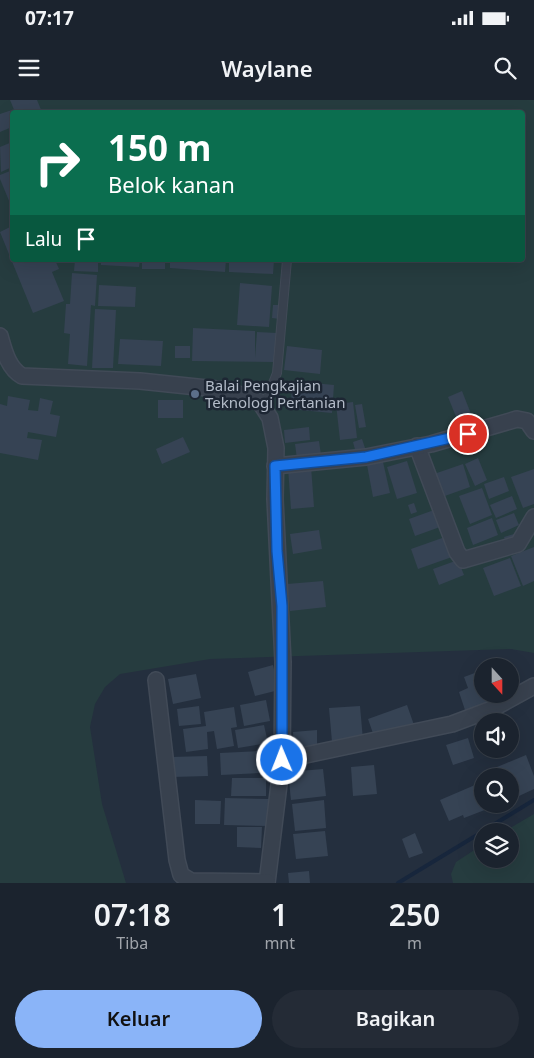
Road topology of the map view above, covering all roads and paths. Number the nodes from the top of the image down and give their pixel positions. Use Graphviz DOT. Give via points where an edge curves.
graph roads {
  1 [pos="287,262"];
  2 [pos="0,336"];
  3 [pos="264,406"];
  4 [pos="534,431"];
  5 [pos="417,446"];
  6 [pos="275,466"];
  7 [pos="534,517"];
  8 [pos="156,680"];
  9 [pos="534,686"];
  10 [pos="282,760"];
  11 [pos="267,882"];
  1 -- 3 [label="lane" via="277,374"];
  2 -- 3 [label="street" via="10,363 22,376 178,384 226,390 252,397"];
  3 -- 6 [label="street" via="274,430"];
  4 -- 5 [label="street" via="527,421 517,419"];
  5 -- 6 [label="street" via="366,457"];
  5 -- 7 [label="street" via="457,552 463,560 518,544"];
  6 -- 10 [label="street" via="282,606"];
  8 -- 11 [label="street" via="176,860 181,875 191,882"];
  9 -- 10 [label="street" via="492,709 452,724"];
  10 -- 11 [label="street"];
}
